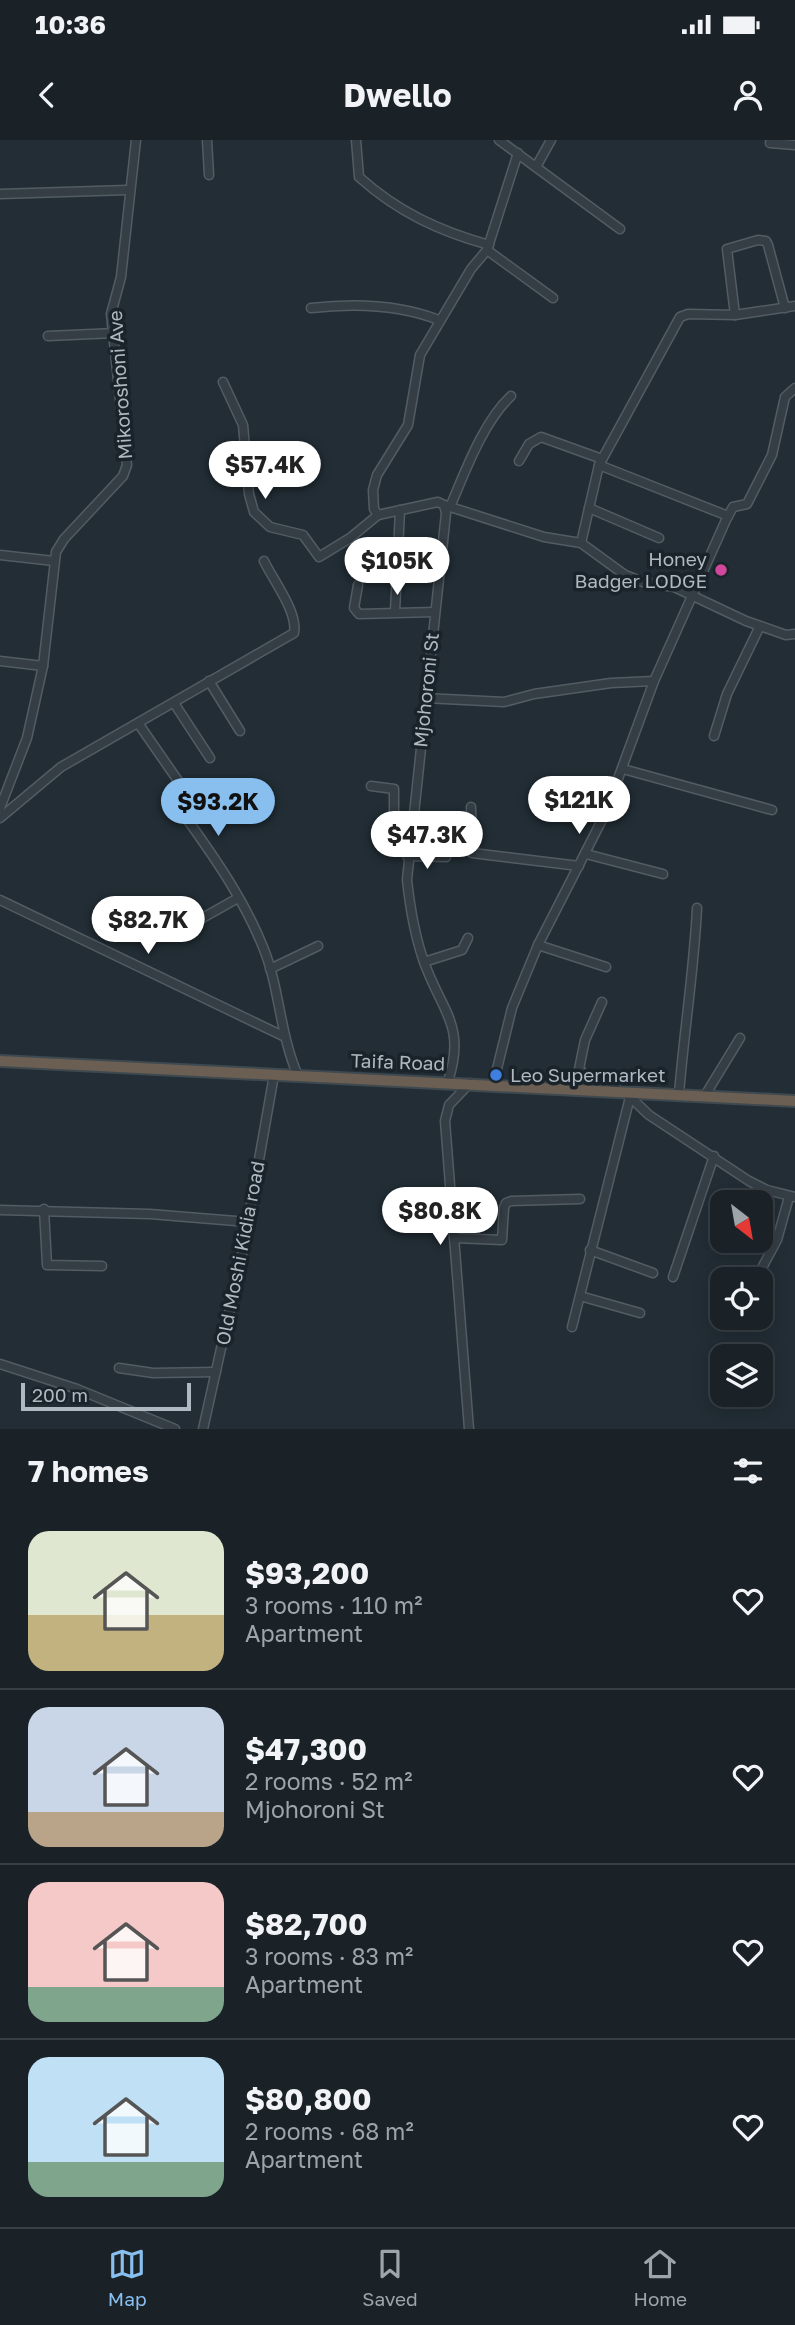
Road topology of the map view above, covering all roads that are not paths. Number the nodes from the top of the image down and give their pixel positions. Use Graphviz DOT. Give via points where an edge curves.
graph roads {
  1 [pos="136,140"];
  2 [pos="207,140"];
  3 [pos="356,140"];
  4 [pos="499,140"];
  5 [pos="517,140"];
  6 [pos="551,140"];
  7 [pos="770,142"];
  8 [pos="795,145"];
  9 [pos="515,151"];
  10 [pos="536,167"];
  11 [pos="209,175"];
  12 [pos="128,190"];
  13 [pos="0,194"];
  14 [pos="620,229"];
  15 [pos="488,248"];
  16 [pos="553,298"];
  17 [pos="795,306"];
  18 [pos="311,308"];
  19 [pos="785,308"];
  20 [pos="735,315"];
  21 [pos="439,320"];
  22 [pos="116,333"];
  23 [pos="48,336"];
  24 [pos="223,382"];
  25 [pos="795,388"];
  26 [pos="511,396"];
  27 [pos="519,461"];
  28 [pos="601,462"];
  29 [pos="447,506"];
  30 [pos="589,508"];
  31 [pos="400,510"];
  32 [pos="378,515"];
  33 [pos="728,516"];
  34 [pos="659,538"];
  35 [pos="581,543"];
  36 [pos="0,555"];
  37 [pos="54,561"];
  38 [pos="264,561"];
  39 [pos="358,585"];
  40 [pos="692,595"];
  41 [pos="395,611"];
  42 [pos="435,612"];
  43 [pos="760,626"];
  44 [pos="795,635"];
  45 [pos="0,661"];
  46 [pos="43,666"];
  47 [pos="209,681"];
  48 [pos="654,681"];
  49 [pos="425,698"];
  50 [pos="174,704"];
  51 [pos="138,723"];
  52 [pos="240,731"];
  53 [pos="714,736"];
  54 [pos="210,758"];
  55 [pos="623,769"];
  56 [pos="371,786"];
  57 [pos="471,807"];
  58 [pos="0,808"];
  59 [pos="772,810"];
  60 [pos="0,818"];
  61 [pos="412,829"];
  62 [pos="586,854"];
  63 [pos="407,856"];
  64 [pos="446,857"];
  65 [pos="579,866"];
  66 [pos="663,874"];
  67 [pos="237,898"];
  68 [pos="0,900"];
  69 [pos="697,908"];
  70 [pos="174,934"];
  71 [pos="468,938"];
  72 [pos="538,945"];
  73 [pos="318,946"];
  74 [pos="424,962"];
  75 [pos="606,967"];
  76 [pos="270,969"];
  77 [pos="602,1002"];
  78 [pos="283,1036"];
  79 [pos="740,1038"];
  80 [pos="0,1061"];
  81 [pos="274,1076"];
  82 [pos="298,1076"];
  83 [pos="449,1081"];
  84 [pos="470,1083"];
  85 [pos="493,1085"];
  86 [pos="624,1093"];
  87 [pos="679,1094"];
  88 [pos="704,1097"];
  89 [pos="795,1101"];
  90 [pos="713,1156"];
  91 [pos="792,1197"];
  92 [pos="580,1199"];
  93 [pos="44,1209"];
  94 [pos="0,1210"];
  95 [pos="248,1222"];
  96 [pos="454,1238"];
  97 [pos="590,1250"];
  98 [pos="102,1266"];
  99 [pos="762,1267"];
  100 [pos="653,1273"];
  101 [pos="673,1278"];
  102 [pos="580,1296"];
  103 [pos="640,1313"];
  104 [pos="572,1327"];
  105 [pos="0,1364"];
  106 [pos="119,1368"];
  107 [pos="216,1372"];
  108 [pos="175,1429"];
  109 [pos="203,1429"];
  110 [pos="469,1429"];
  1 -- 12 [label="street, Mikoroshoni Ave"];
  2 -- 11 [label="street"];
  3 -- 15 [label="street" via="359,177 433,228"];
  4 -- 9 [label="street"];
  5 -- 9 [label="street"];
  6 -- 10 [label="street"];
  7 -- 8 [label="street"];
  9 -- 10 [label="street"];
  9 -- 15 [label="street"];
  10 -- 14 [label="street"];
  12 -- 13 [label="street"];
  12 -- 22 [label="street, Mikoroshoni Ave" via="121,277 111,314"];
  15 -- 16 [label="street"];
  15 -- 21 [label="street"];
  17 -- 19 [label="street"];
  18 -- 21 [label="street" via="352,304 408,309"];
  19 -- 20 [label="street"];
  19 -- 20 [label="street" via="768,246 758,240 727,248"];
  20 -- 28 [label="street" via="680,317"];
  21 -- 32 [label="street" via="420,355 408,425 377,475 373,490"];
  22 -- 23 [label="street"];
  22 -- 37 [label="street, Mikoroshoni Ave" via="125,470 64,539"];
  24 -- 32 [label="street" via="243,425 251,506 270,527 303,535 318,557"];
  25 -- 33 [label="street" via="785,397 764,474 747,503 733,507"];
  26 -- 29 [label="street" via="473,452"];
  27 -- 28 [label="street" via="529,443 541,437"];
  28 -- 30 [label="street"];
  28 -- 33 [label="street"];
  29 -- 31 [label="street" via="438,502"];
  29 -- 35 [label="street" via="544,537"];
  29 -- 42 [label="street, Mjohoroni St"];
  30 -- 34 [label="street"];
  30 -- 35 [label="street"];
  31 -- 32 [label="street"];
  31 -- 41 [label="street"];
  33 -- 40 [label="street"];
  35 -- 40 [label="street" via="625,575"];
  36 -- 37 [label="street"];
  37 -- 46 [label="street, Mikoroshoni Ave"];
  38 -- 47 [label="street" via="288,607 294,633"];
  39 -- 41 [label="street" via="355,612"];
  40 -- 43 [label="street"];
  40 -- 48 [label="street"];
  41 -- 42 [label="street"];
  42 -- 49 [label="street, Mjohoroni St"];
  43 -- 44 [label="street"];
  43 -- 53 [label="street" via="727,694"];
  45 -- 46 [label="street"];
  46 -- 58 [label="street, Mikoroshoni Ave" via="27,738"];
  47 -- 50 [label="street"];
  47 -- 52 [label="street"];
  48 -- 49 [label="street" via="611,683 504,702"];
  48 -- 55 [label="street"];
  49 -- 61 [label="street, Mjohoroni St"];
  50 -- 51 [label="street"];
  50 -- 54 [label="street"];
  51 -- 60 [label="street" via="61,767"];
  51 -- 67 [label="street" via="181,785 189,822"];
  55 -- 59 [label="street"];
  55 -- 62 [label="street"];
  56 -- 61 [label="street" via="394,789 394,823"];
  57 -- 65 [label="street" via="472,853"];
  61 -- 63 [label="street, Mjohoroni St"];
  62 -- 65 [label="street"];
  62 -- 66 [label="street"];
  63 -- 64 [label="street"];
  63 -- 74 [label="street, Mjohoroni St" via="410,904"];
  65 -- 72 [label="street"];
  67 -- 70 [label="street"];
  67 -- 76 [label="street"];
  68 -- 78 [label="street"];
  69 -- 87 [label="street"];
  71 -- 74 [label="street" via="463,950"];
  72 -- 75 [label="street"];
  72 -- 85 [label="street" via="512,1008"];
  73 -- 76 [label="street"];
  74 -- 83 [label="street, Mjohoroni St" via="454,1032 456,1058"];
  76 -- 78 [label="street"];
  77 -- 86 [label="street" via="585,1040 579,1069 586,1076 611,1078"];
  78 -- 82 [label="street"];
  79 -- 88 [label="street"];
  80 -- 81 [label="highway, Taifa Road"];
  81 -- 82 [label="highway, Taifa Road"];
  81 -- 95 [label="street, Old Moshi Kidia road"];
  82 -- 83 [label="highway, Taifa Road"];
  83 -- 84 [label="highway, Taifa Road"];
  84 -- 85 [label="highway, Taifa Road"];
  84 -- 96 [label="street" via="445,1112"];
  85 -- 86 [label="highway, Taifa Road"];
  86 -- 87 [label="highway, Taifa Road"];
  86 -- 90 [label="street"];
  86 -- 97 [label="street"];
  87 -- 88 [label="highway, Taifa Road"];
  88 -- 89 [label="highway, Taifa Road"];
  90 -- 91 [label="street" via="749,1181"];
  90 -- 101 [label="street"];
  91 -- 99 [label="street"];
  92 -- 96 [label="street" via="511,1201 504,1208 502,1240"];
  93 -- 94 [label="street"];
  93 -- 95 [label="street"];
  93 -- 98 [label="street" via="47,1265"];
  95 -- 107 [label="street, Old Moshi Kidia road"];
  96 -- 110 [label="street"];
  97 -- 100 [label="street"];
  97 -- 102 [label="street"];
  102 -- 103 [label="street"];
  102 -- 104 [label="street"];
  105 -- 108 [label="street"];
  106 -- 107 [label="street" via="153,1373"];
  107 -- 109 [label="street, Old Moshi Kidia road"];
}
